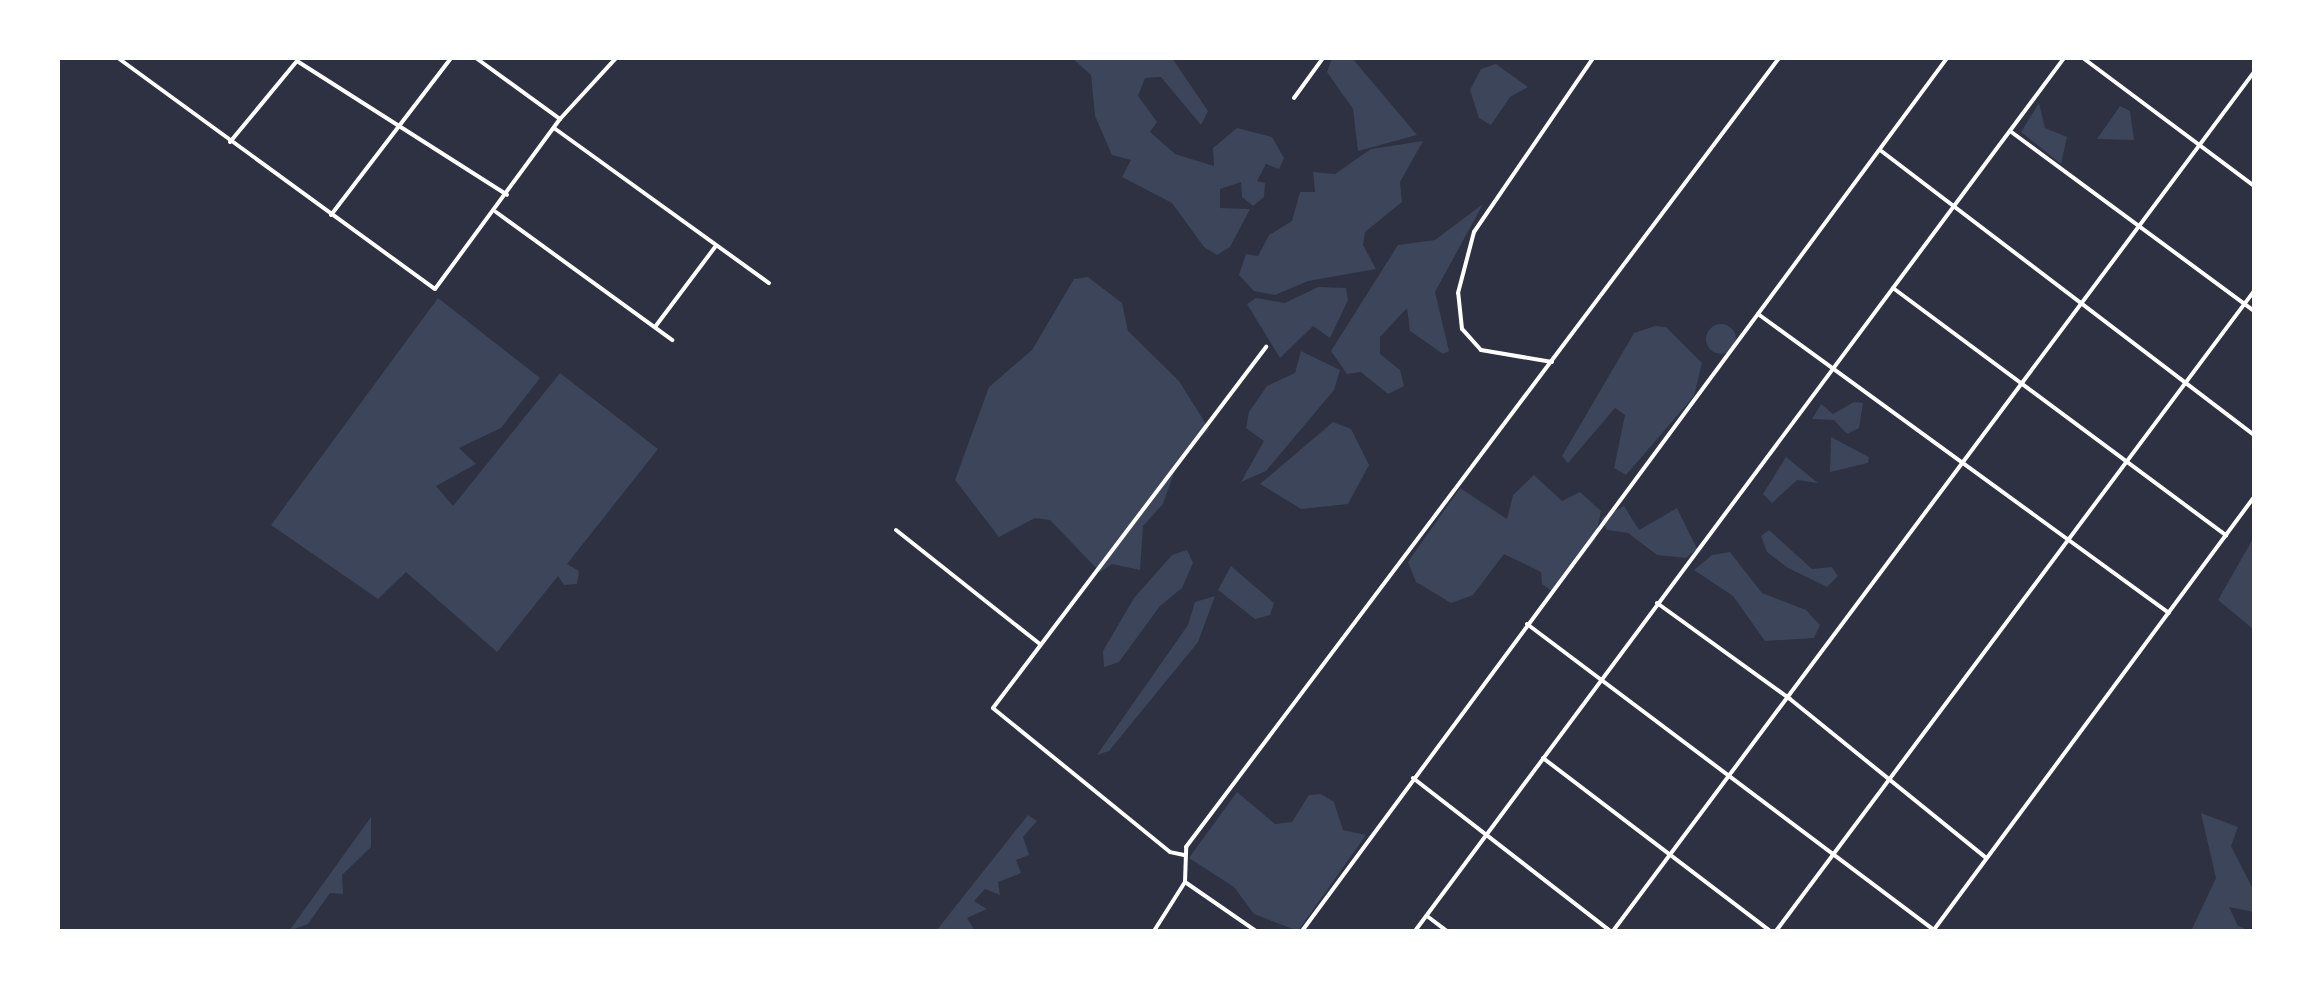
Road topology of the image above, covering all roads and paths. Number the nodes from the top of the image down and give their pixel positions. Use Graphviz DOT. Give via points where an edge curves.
graph roads {
  1 [pos="118,58"];
  2 [pos="451,58"];
  3 [pos="476,58"];
  4 [pos="616,58"];
  5 [pos="1323,58"];
  6 [pos="1593,58"];
  7 [pos="1779,58"];
  8 [pos="1947,58"];
  9 [pos="2064,58"];
  10 [pos="2083,58"];
  11 [pos="2254,72"];
  12 [pos="1294,98"];
  13 [pos="560,119"];
  14 [pos="554,128"];
  15 [pos="398,130"];
  16 [pos="2010,131"];
  17 [pos="230,142"];
  18 [pos="2199,145"];
  19 [pos="1880,150"];
  20 [pos="2254,186"];
  21 [pos="507,195"];
  22 [pos="1954,206"];
  23 [pos="495,211"];
  24 [pos="331,215"];
  25 [pos="2138,228"];
  26 [pos="715,247"];
  27 [pos="769,283"];
  28 [pos="1893,288"];
  29 [pos="2254,291"];
  30 [pos="2079,304"];
  31 [pos="2244,304"];
  32 [pos="2254,311"];
  33 [pos="1758,314"];
  34 [pos="655,327"];
  35 [pos="672,340"];
  36 [pos="1266,347"];
  37 [pos="1552,362"];
  38 [pos="1834,367"];
  39 [pos="2186,382"];
  40 [pos="2020,383"];
  41 [pos="2254,435"];
  42 [pos="2128,462"];
  43 [pos="1962,465"];
  44 [pos="2254,497"];
  45 [pos="896,530"];
  46 [pos="2226,535"];
  47 [pos="2067,539"];
  48 [pos="1656,603"];
  49 [pos="2169,613"];
  50 [pos="1527,624"];
  51 [pos="1040,644"];
  52 [pos="1600,680"];
  53 [pos="1790,699"];
  54 [pos="1543,758"];
  55 [pos="1413,777"];
  56 [pos="1886,778"];
  57 [pos="1727,780"];
  58 [pos="1484,834"];
  59 [pos="1672,853"];
  60 [pos="1831,853"];
  61 [pos="1184,855"];
  62 [pos="1986,858"];
  63 [pos="1185,882"];
  64 [pos="1427,916"];
  65 [pos="1154,931"];
  66 [pos="1256,931"];
  67 [pos="1302,931"];
  68 [pos="1415,931"];
  69 [pos="1447,931"];
  70 [pos="1612,931"];
  71 [pos="1773,931"];
  72 [pos="1934,931"];
  1 -- 17 [label="street"];
  2 -- 15 [label="street"];
  3 -- 13 [label="street"];
  4 -- 13 [label="street"];
  5 -- 12 [label="street"];
  6 -- 37 [label="street" via="1474,232 1458,293 1462,329 1481,350"];
  7 -- 37 [label="street"];
  8 -- 19 [label="street"];
  9 -- 16 [label="street"];
  10 -- 18 [label="street"];
  11 -- 18 [label="street"];
  13 -- 14 [label="street"];
  14 -- 21 [label="street"];
  14 -- 26 [label="street"];
  15 -- 17 [label="street" via="297,61"];
  15 -- 21 [label="street"];
  15 -- 24 [label="street"];
  16 -- 22 [label="street"];
  16 -- 25 [label="street"];
  17 -- 24 [label="street"];
  18 -- 20 [label="street"];
  18 -- 25 [label="street"];
  19 -- 22 [label="street"];
  19 -- 33 [label="street"];
  21 -- 23 [label="street"];
  22 -- 28 [label="street"];
  22 -- 30 [label="street"];
  23 -- 24 [label="street" via="435,289"];
  23 -- 34 [label="street"];
  25 -- 30 [label="street"];
  25 -- 31 [label="street"];
  26 -- 27 [label="street"];
  26 -- 34 [label="street"];
  28 -- 38 [label="street"];
  28 -- 40 [label="street"];
  29 -- 31 [label="street"];
  30 -- 39 [label="street"];
  30 -- 40 [label="street"];
  31 -- 32 [label="street"];
  31 -- 39 [label="street"];
  33 -- 38 [label="street"];
  33 -- 50 [label="street"];
  34 -- 35 [label="street"];
  36 -- 51 [label="street"];
  37 -- 61 [label="street"];
  38 -- 43 [label="street"];
  38 -- 48 [label="street"];
  39 -- 41 [label="street"];
  39 -- 42 [label="street"];
  40 -- 42 [label="street"];
  40 -- 43 [label="street"];
  42 -- 46 [label="street"];
  42 -- 47 [label="street"];
  43 -- 47 [label="street"];
  43 -- 53 [label="street"];
  44 -- 46 [label="street"];
  45 -- 51 [label="street"];
  46 -- 49 [label="street"];
  47 -- 49 [label="street"];
  47 -- 56 [label="street"];
  48 -- 52 [label="street"];
  48 -- 53 [label="street"];
  49 -- 62 [label="street"];
  50 -- 52 [label="street"];
  50 -- 55 [label="street"];
  51 -- 61 [label="street" via="993,708 1170,852"];
  52 -- 54 [label="street"];
  52 -- 57 [label="street"];
  53 -- 56 [label="street"];
  53 -- 57 [label="street"];
  54 -- 58 [label="street"];
  54 -- 59 [label="street"];
  55 -- 58 [label="street"];
  55 -- 67 [label="street"];
  56 -- 60 [label="street"];
  56 -- 62 [label="street"];
  57 -- 59 [label="street"];
  57 -- 60 [label="street"];
  58 -- 64 [label="street"];
  58 -- 70 [label="street"];
  59 -- 70 [label="street"];
  59 -- 71 [label="street"];
  60 -- 71 [label="street"];
  60 -- 72 [label="street"];
  61 -- 63 [label="street"];
  62 -- 72 [label="street"];
  63 -- 65 [label="street"];
  63 -- 66 [label="street"];
  64 -- 68 [label="street"];
  64 -- 69 [label="street"];
}
